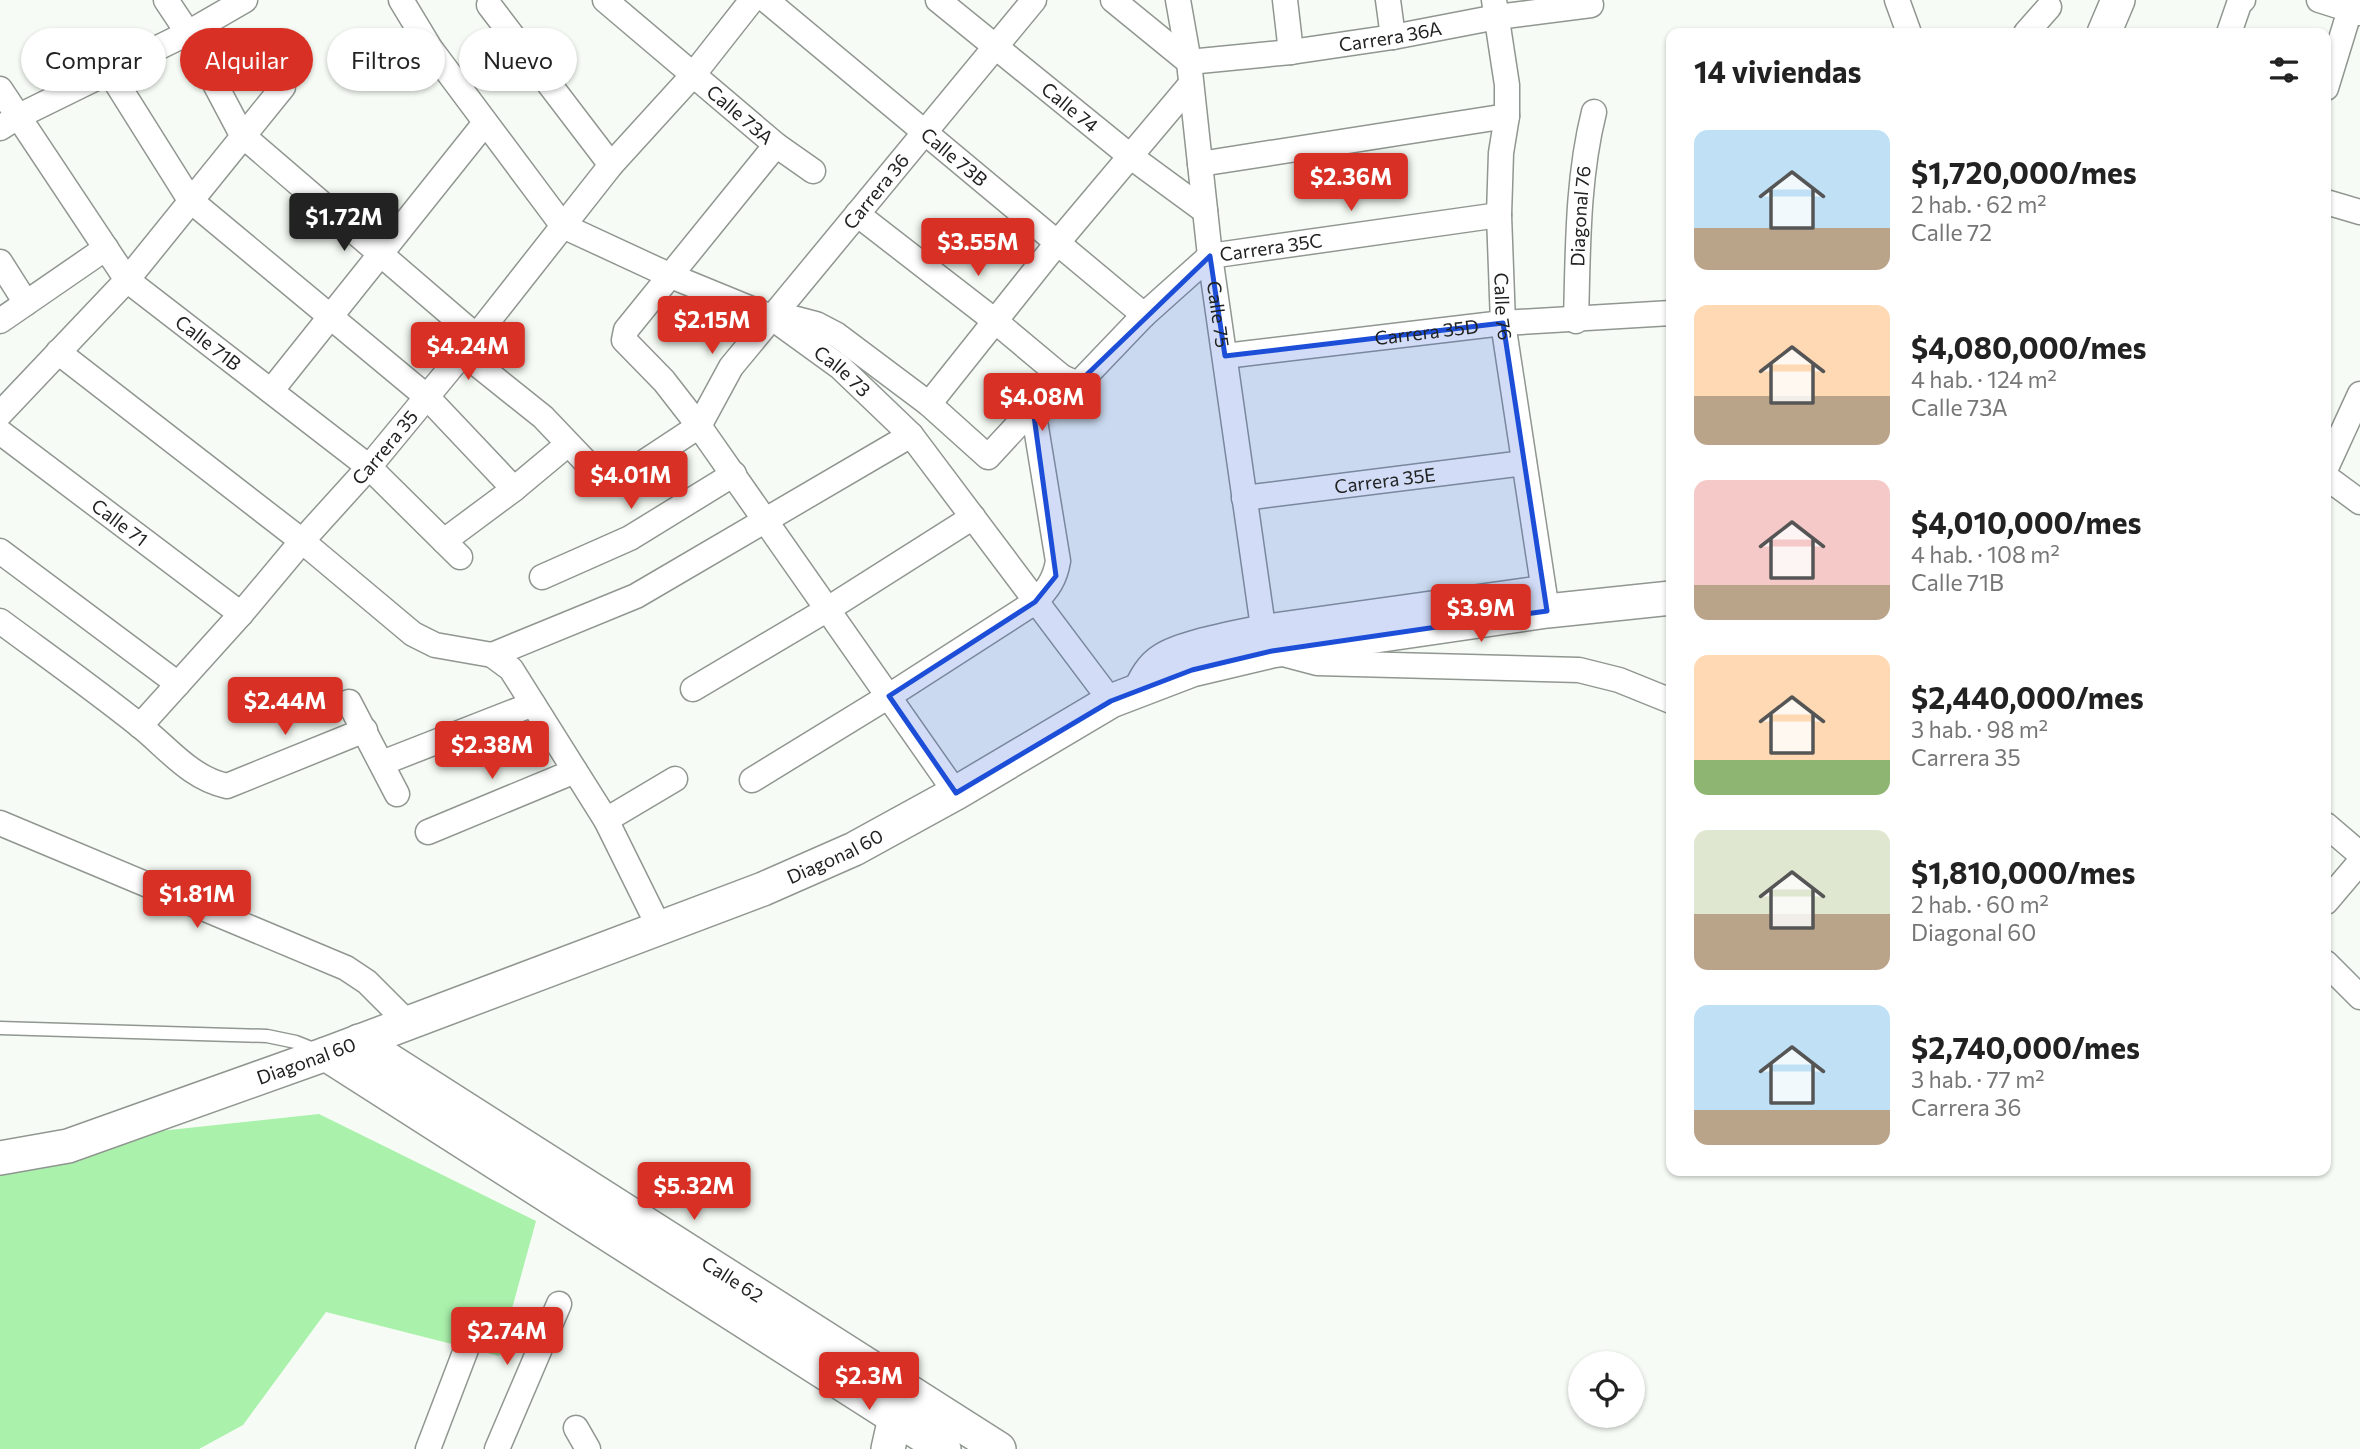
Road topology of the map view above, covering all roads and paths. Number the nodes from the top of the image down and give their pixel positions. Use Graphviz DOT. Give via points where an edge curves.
graph roads {
  1 [pos="166,0"];
  2 [pos="246,0"];
  3 [pos="401,0"];
  4 [pos="605,0"];
  5 [pos="752,0"];
  6 [pos="766,0"];
  7 [pos="938,0"];
  8 [pos="1034,0"];
  9 [pos="1113,0"];
  10 [pos="1178,0"];
  11 [pos="1285,0"];
  12 [pos="1388,0"];
  13 [pos="2118,0"];
  14 [pos="2243,0"];
  15 [pos="2319,0"];
  16 [pos="489,5"];
  17 [pos="1591,5"];
  18 [pos="2049,7"];
  19 [pos="2354,8"];
  20 [pos="1495,9"];
  21 [pos="1904,11"];
  22 [pos="185,28"];
  23 [pos="197,28"];
  24 [pos="1918,28"];
  25 [pos="2030,28"];
  26 [pos="2106,28"];
  27 [pos="2231,28"];
  28 [pos="1393,37"];
  29 [pos="996,47"];
  30 [pos="1291,52"];
  31 [pos="1190,73"];
  32 [pos="693,75"];
  33 [pos="2331,75"];
  34 [pos="0,89"];
  35 [pos="70,91"];
  36 [pos="122,91"];
  37 [pos="219,91"];
  38 [pos="280,91"];
  39 [pos="1594,112"];
  40 [pos="1507,116"];
  41 [pos="9,122"];
  42 [pos="485,123"];
  43 [pos="925,134"];
  44 [pos="242,135"];
  45 [pos="776,145"];
  46 [pos="1130,156"];
  47 [pos="1200,164"];
  48 [pos="611,165"];
  49 [pos="813,171"];
  50 [pos="190,200"];
  51 [pos="2331,203"];
  52 [pos="1205,211"];
  53 [pos="2360,212"];
  54 [pos="857,214"];
  55 [pos="1499,215"];
  56 [pos="563,226"];
  57 [pos="1058,242"];
  58 [pos="106,248"];
  59 [pos="380,254"];
  60 [pos="1210,256"];
  61 [pos="0,262"];
  62 [pos="671,276"];
  63 [pos="127,279"];
  64 [pos="26,303"];
  65 [pos="1666,313"];
  66 [pos="1144,315"];
  67 [pos="330,317"];
  68 [pos="771,317"];
  69 [pos="0,321"];
  70 [pos="995,321"];
  71 [pos="1576,321"];
  72 [pos="1503,323"];
  73 [pos="469,345"];
  74 [pos="58,352"];
  75 [pos="1225,356"];
  76 [pos="1067,380"];
  77 [pos="271,391"];
  78 [pos="2360,394"];
  79 [pos="426,397"];
  80 [pos="929,404"];
  81 [pos="1034,409"];
  82 [pos="0,414"];
  83 [pos="699,426"];
  84 [pos="0,432"];
  85 [pos="911,435"];
  86 [pos="568,444"];
  87 [pos="2331,457"];
  88 [pos="1524,463"];
  89 [pos="369,467"];
  90 [pos="734,474"];
  91 [pos="2331,481"];
  92 [pos="514,489"];
  93 [pos="1244,498"];
  94 [pos="2360,502"];
  95 [pos="973,517"];
  96 [pos="766,520"];
  97 [pos="302,541"];
  98 [pos="0,551"];
  99 [pos="542,577"];
  100 [pos="1666,598"];
  101 [pos="1545,599"];
  102 [pos="1035,603"];
  103 [pos="828,609"];
  104 [pos="241,614"];
  105 [pos="0,621"];
  106 [pos="1267,639"];
  107 [pos="492,655"];
  108 [pos="178,684"];
  109 [pos="694,689"];
  110 [pos="890,696"];
  111 [pos="1123,696"];
  112 [pos="1666,699"];
  113 [pos="349,702"];
  114 [pos="533,704"];
  115 [pos="140,726"];
  116 [pos="365,730"];
  117 [pos="383,763"];
  118 [pos="575,771"];
  119 [pos="675,779"];
  120 [pos="752,780"];
  121 [pos="956,793"];
  122 [pos="397,794"];
  123 [pos="606,820"];
  124 [pos="0,823"];
  125 [pos="2331,829"];
  126 [pos="428,832"];
  127 [pos="2360,854"];
  128 [pos="2360,862"];
  129 [pos="2331,896"];
  130 [pos="659,927"];
  131 [pos="2331,968"];
  132 [pos="2360,996"];
  133 [pos="407,1022"];
  134 [pos="0,1028"];
  135 [pos="359,1041"];
  136 [pos="326,1054"];
  137 [pos="0,1158"];
  138 [pos="559,1304"];
  139 [pos="475,1326"];
  140 [pos="897,1419"];
  141 [pos="428,1449"];
  142 [pos="498,1449"];
  143 [pos="944,1449"];
  144 [pos="999,1449"];
  1 -- 22 [label="street"];
  2 -- 23 [label="street"];
  3 -- 42 [label="street, Calle 73"];
  4 -- 32 [label="street, Calle 73A"];
  5 -- 32 [label="street, Carrera 35"];
  6 -- 43 [label="street, Calle 73B"];
  7 -- 29 [label="street, Calle 74"];
  8 -- 29 [label="street, Carrera 36"];
  9 -- 31 [label="street"];
  10 -- 31 [label="street, Calle 75"];
  11 -- 30 [label="street"];
  12 -- 28 [label="street"];
  13 -- 26 [label="main road"];
  14 -- 27 [label="street"];
  15 -- 19 [label="street"];
  16 -- 48 [label="street"];
  17 -- 20 [label="street, Carrera 36A"];
  18 -- 25 [label="street"];
  19 -- 33 [label="street"];
  20 -- 28 [label="street, Carrera 36A"];
  20 -- 40 [label="street, Calle 76"];
  21 -- 24 [label="street"];
  28 -- 30 [label="street, Carrera 36A"];
  29 -- 43 [label="street, Carrera 36"];
  29 -- 46 [label="street, Calle 74"];
  30 -- 31 [label="street, Carrera 36A"];
  31 -- 46 [label="street"];
  31 -- 47 [label="street, Calle 75"];
  32 -- 45 [label="street, Calle 73A"];
  32 -- 48 [label="street, Carrera 35"];
  34 -- 41 [label="street, Calle 71B"];
  35 -- 41 [label="street"];
  36 -- 50 [label="street"];
  37 -- 44 [label="street"];
  38 -- 44 [label="street"];
  39 -- 71 [label="street, Diagonal 76" via="1579,216"];
  40 -- 47 [label="street"];
  40 -- 55 [label="street, Calle 76"];
  41 -- 58 [label="street, Calle 71B"];
  42 -- 56 [label="street, Calle 73"];
  42 -- 59 [label="street"];
  43 -- 54 [label="street, Carrera 36"];
  43 -- 57 [label="street, Calle 73B"];
  44 -- 50 [label="street"];
  44 -- 59 [label="street"];
  45 -- 49 [label="street, Calle 73A"];
  45 -- 62 [label="street"];
  46 -- 52 [label="street, Calle 74"];
  46 -- 57 [label="street"];
  47 -- 52 [label="street, Calle 75"];
  48 -- 56 [label="street, Carrera 35"];
  50 -- 63 [label="street"];
  50 -- 67 [label="street"];
  51 -- 53 [label="street"];
  52 -- 60 [label="street, Calle 75"];
  54 -- 68 [label="street, Carrera 36"];
  54 -- 70 [label="street"];
  55 -- 60 [label="street, Carrera 35C"];
  55 -- 72 [label="street, Calle 76"];
  56 -- 62 [label="street, Calle 73"];
  56 -- 73 [label="street, Carrera 35"];
  57 -- 66 [label="street, Calle 73B"];
  57 -- 70 [label="street"];
  58 -- 63 [label="street, Calle 71B"];
  58 -- 64 [label="street"];
  59 -- 67 [label="street"];
  59 -- 73 [label="street"];
  60 -- 66 [label="street"];
  60 -- 75 [label="street, Calle 75"];
  61 -- 64 [label="street"];
  62 -- 68 [label="street, Calle 73"];
  62 -- 83 [label="street" via="626,330 624,340"];
  63 -- 74 [label="street"];
  63 -- 77 [label="street, Calle 71B"];
  64 -- 69 [label="street"];
  65 -- 71 [label="street, Carrera 35D"];
  66 -- 76 [label="street" via="1078,384"];
  67 -- 77 [label="street"];
  67 -- 79 [label="street"];
  68 -- 80 [label="street" via="816,324 837,335"];
  68 -- 83 [label="street, Carrera 36" via="732,367"];
  68 -- 85 [label="street, Calle 73" via="840,367"];
  70 -- 76 [label="street"];
  70 -- 80 [label="street"];
  71 -- 72 [label="street, Carrera 35D"];
  72 -- 75 [label="street, Carrera 35D"];
  72 -- 88 [label="street, Calle 76"];
  73 -- 79 [label="street, Carrera 35"];
  73 -- 86 [label="street"];
  74 -- 82 [label="street"];
  74 -- 97 [label="street"];
  75 -- 93 [label="street, Calle 75"];
  76 -- 81 [label="street"];
  77 -- 89 [label="street, Calle 71B"];
  78 -- 87 [label="street"];
  79 -- 89 [label="street, Carrera 35"];
  79 -- 92 [label="street"];
  80 -- 81 [label="street" via="988,457"];
  81 -- 102 [label="street" via="1058,561 1056,576"];
  83 -- 86 [label="street" via="614,482 605,482"];
  83 -- 90 [label="street"];
  84 -- 104 [label="street, Calle 71"];
  85 -- 95 [label="street, Calle 73"];
  85 -- 96 [label="street"];
  86 -- 92 [label="street"];
  88 -- 93 [label="street, Carrera 35E"];
  88 -- 101 [label="street, Calle 76"];
  89 -- 92 [label="street, Calle 71B" via="452,549"];
  89 -- 97 [label="street, Carrera 35"];
  90 -- 96 [label="street"];
  90 -- 99 [label="street" via="630,538"];
  91 -- 94 [label="street"];
  93 -- 106 [label="street, Calle 75"];
  95 -- 102 [label="street, Calle 73"];
  95 -- 103 [label="street"];
  96 -- 103 [label="street"];
  96 -- 107 [label="street" via="636,596"];
  97 -- 104 [label="street, Carrera 35"];
  97 -- 107 [label="street" via="413,634 435,645"];
  98 -- 108 [label="street"];
  100 -- 101 [label="main road, Diagonal 60"];
  101 -- 106 [label="main road, Diagonal 60"];
  102 -- 110 [label="street"];
  102 -- 111 [label="street, Calle 73"];
  103 -- 109 [label="street"];
  103 -- 110 [label="street"];
  104 -- 108 [label="street, Carrera 35"];
  105 -- 115 [label="street"];
  106 -- 111 [label="main road, Diagonal 60"];
  106 -- 112 [label="street" via="1317,663 1579,670"];
  107 -- 114 [label="street" via="511,668"];
  108 -- 115 [label="street, Carrera 35"];
  110 -- 120 [label="street"];
  110 -- 121 [label="street"];
  111 -- 121 [label="main road, Diagonal 60"];
  113 -- 116 [label="street"];
  114 -- 117 [label="street"];
  114 -- 118 [label="street"];
  115 -- 116 [label="street" via="186,767 209,782 227,786"];
  116 -- 117 [label="street"];
  117 -- 122 [label="street"];
  118 -- 123 [label="street"];
  118 -- 126 [label="street"];
  119 -- 123 [label="street"];
  121 -- 130 [label="main road, Diagonal 60" via="811,869"];
  123 -- 130 [label="street"];
  124 -- 133 [label="street" via="346,968"];
  125 -- 127 [label="street"];
  128 -- 129 [label="street"];
  130 -- 133 [label="main road, Diagonal 60"];
  131 -- 132 [label="street"];
  133 -- 135 [label="main road, Diagonal 60"];
  134 -- 136 [label="lane" via="267,1037"];
  135 -- 136 [label="main road, Diagonal 60"];
  135 -- 140 [label="main road, Calle 62"];
  136 -- 137 [label="main road, Diagonal 60" via="68,1146"];
  136 -- 140 [label="main road, Calle 62"];
  138 -- 142 [label="street"];
  139 -- 141 [label="street"];
  140 -- 143 [label="main road, Calle 62"];
  140 -- 144 [label="main road, Calle 62"];
}
